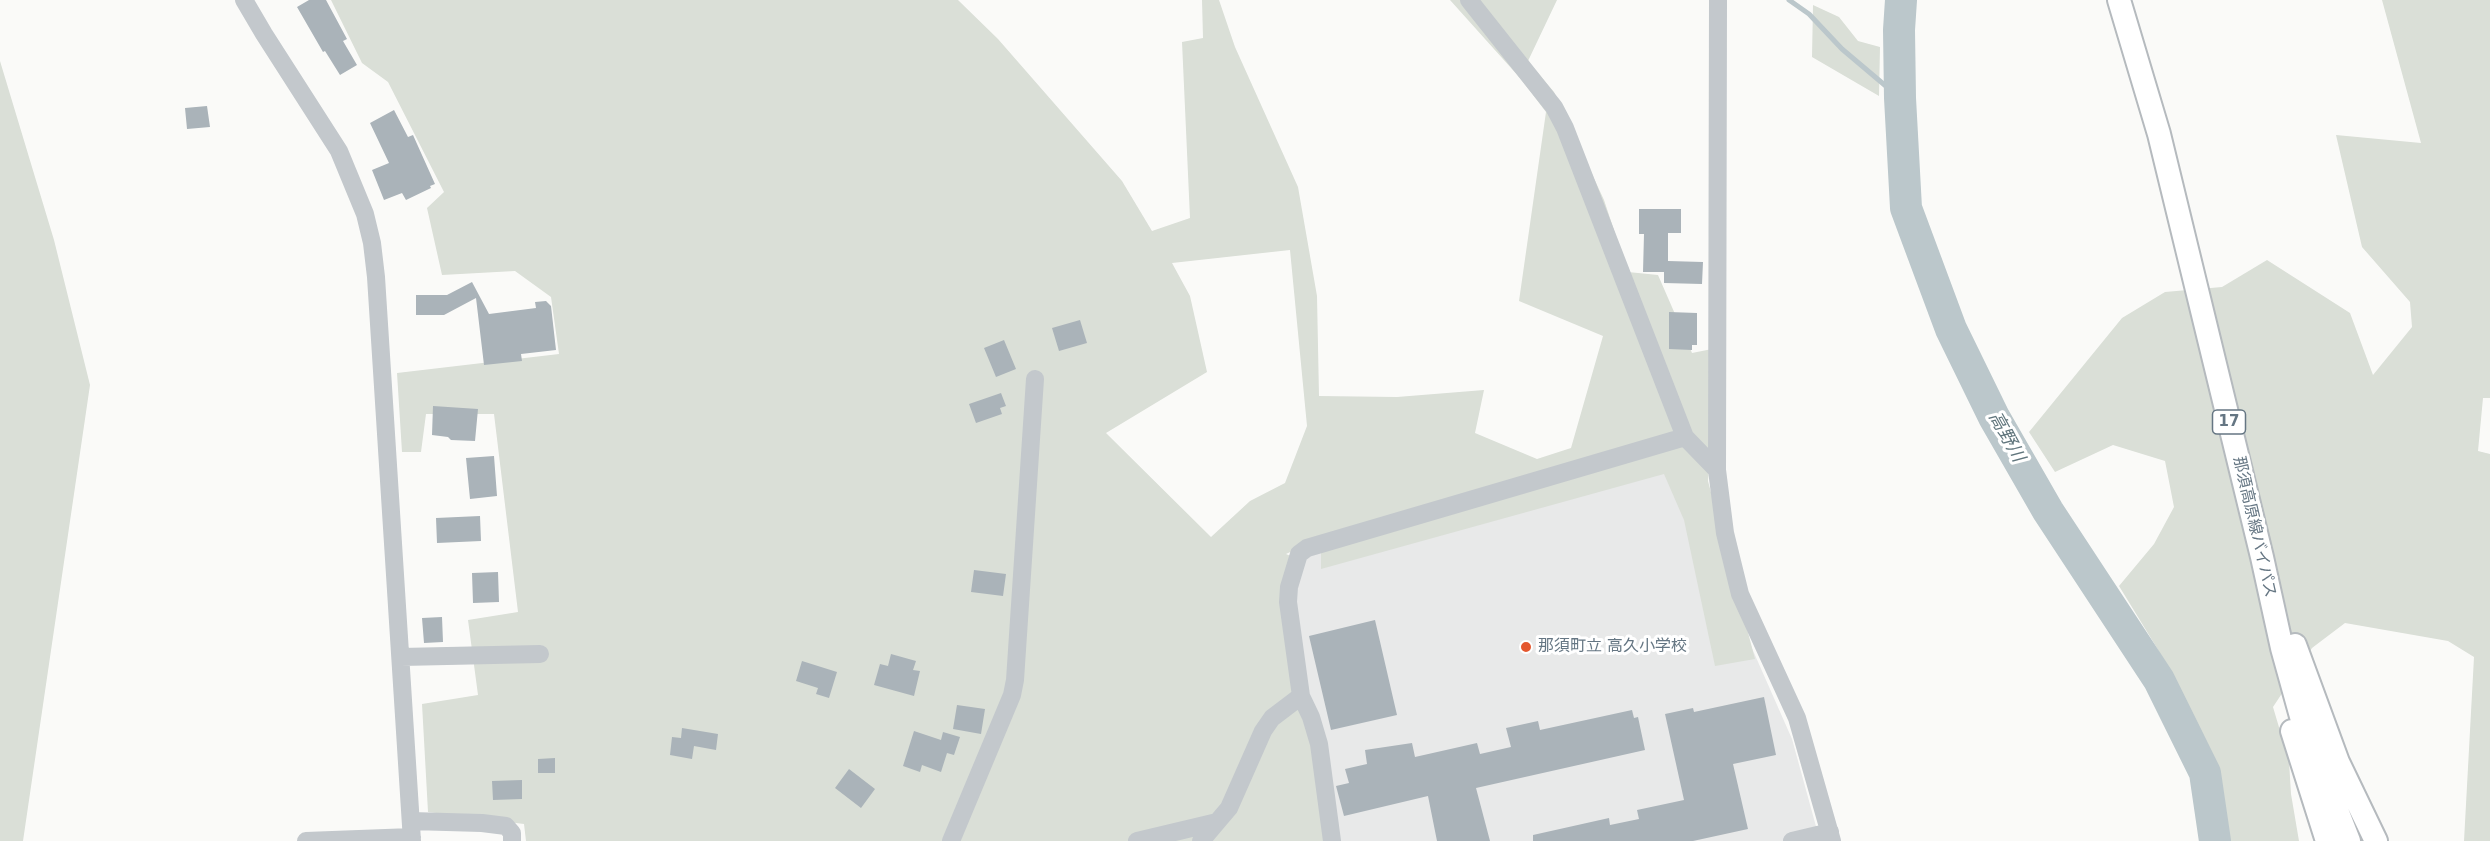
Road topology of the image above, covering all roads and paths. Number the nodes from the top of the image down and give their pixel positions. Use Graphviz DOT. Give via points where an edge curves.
graph roads {
  1 [pos="244,0"];
  2 [pos="1469,0"];
  3 [pos="1718,0"];
  4 [pos="2119,0"];
  5 [pos="1035,379"];
  6 [pos="1685,437"];
  7 [pos="1717,470"];
  8 [pos="2262,557"];
  9 [pos="540,654"];
  10 [pos="401,657"];
  11 [pos="1301,696"];
  12 [pos="1216,822"];
  13 [pos="412,833"];
  14 [pos="1831,837"];
  15 [pos="306,841"];
  16 [pos="512,841"];
  17 [pos="951,841"];
  18 [pos="1137,841"];
  19 [pos="1201,841"];
  20 [pos="1332,841"];
  21 [pos="1792,841"];
  22 [pos="2327,841"];
  23 [pos="2349,841"];
  24 [pos="2376,841"];
  1 -- 10 [label="street" via="339,151 365,214 376,277"];
  2 -- 6 [label="street" via="1554,107 1565,128"];
  3 -- 7 [label="street"];
  4 -- 8 [label="main road, 那須高原線バイパス / 17" via="2159,134"];
  5 -- 17 [label="street" via="1016,680"];
  6 -- 7 [label="street"];
  6 -- 11 [label="street" via="1307,548 1299,554 1288,602"];
  7 -- 14 [label="street" via="1725,533 1740,594 1797,718"];
  8 -- 22 [label="main road, 17" via="2290,724"];
  8 -- 23 [label="main road, 那須高原線バイパス / 17" via="2302,720"];
  8 -- 24 [label="main road" via="2338,762"];
  9 -- 10 [label="street"];
  10 -- 13 [label="street"];
  11 -- 12 [label="street" via="1272,718 1263,731 1229,808"];
  11 -- 20 [label="street" via="1319,744"];
  12 -- 18 [label="street"];
  12 -- 19 [label="street"];
  13 -- 15 [label="street"];
  13 -- 16 [label="street" via="482,823 506,826"];
  14 -- 21 [label="street"];
}
